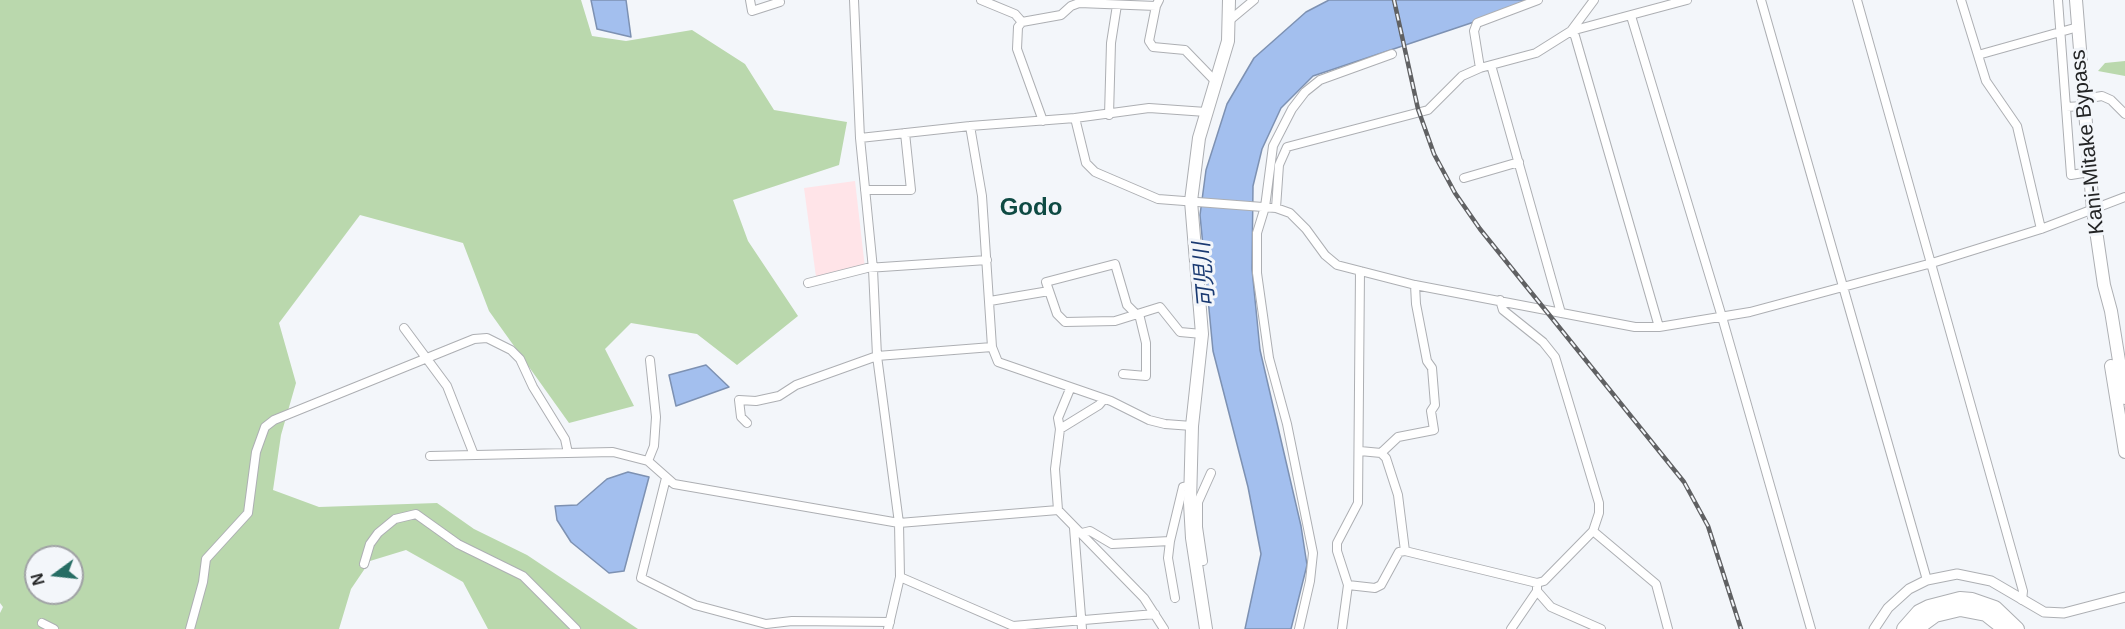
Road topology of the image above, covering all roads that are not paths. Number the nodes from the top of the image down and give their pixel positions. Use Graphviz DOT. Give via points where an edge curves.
graph roads {
  1 [pos="750,0"];
  2 [pos="854,0"];
  3 [pos="981,0"];
  4 [pos="1229,0"];
  5 [pos="1254,0"];
  6 [pos="1538,0"];
  7 [pos="1594,0"];
  8 [pos="1687,0"];
  9 [pos="1761,0"];
  10 [pos="1857,0"];
  11 [pos="1961,0"];
  12 [pos="2058,0"];
  13 [pos="2076,0"];
  14 [pos="780,3"];
  15 [pos="1157,3"];
  16 [pos="1117,5"];
  17 [pos="1631,16"];
  18 [pos="1230,20"];
  19 [pos="1022,22"];
  20 [pos="2078,27"];
  21 [pos="1570,32"];
  22 [pos="2060,32"];
  23 [pos="1392,54"];
  24 [pos="1978,55"];
  25 [pos="1491,65"];
  26 [pos="1480,68"];
  27 [pos="1217,78"];
  28 [pos="2083,103"];
  29 [pos="2066,107"];
  30 [pos="1206,112"];
  31 [pos="1109,114"];
  32 [pos="2125,114"];
  33 [pos="1075,118"];
  34 [pos="1043,121"];
  35 [pos="970,126"];
  36 [pos="905,133"];
  37 [pos="860,138"];
  38 [pos="1519,162"];
  39 [pos="2089,172"];
  40 [pos="1464,178"];
  41 [pos="865,190"];
  42 [pos="2125,197"];
  43 [pos="1195,201"];
  44 [pos="1265,207"];
  45 [pos="1275,208"];
  46 [pos="2093,210"];
  47 [pos="2041,229"];
  48 [pos="987,260"];
  49 [pos="1932,263"];
  50 [pos="873,269"];
  51 [pos="1360,271"];
  52 [pos="808,283"];
  53 [pos="1415,285"];
  54 [pos="2104,285"];
  55 [pos="1844,286"];
  56 [pos="1049,291"];
  57 [pos="1500,300"];
  58 [pos="990,301"];
  59 [pos="1562,313"];
  60 [pos="1137,314"];
  61 [pos="1722,317"];
  62 [pos="1659,327"];
  63 [pos="404,328"];
  64 [pos="1202,334"];
  65 [pos="992,347"];
  66 [pos="877,356"];
  67 [pos="426,359"];
  68 [pos="650,360"];
  69 [pos="1123,374"];
  70 [pos="1070,389"];
  71 [pos="2125,397"];
  72 [pos="1104,399"];
  73 [pos="747,423"];
  74 [pos="1192,426"];
  75 [pos="1060,429"];
  76 [pos="1359,451"];
  77 [pos="2125,452"];
  78 [pos="568,453"];
  79 [pos="1381,453"];
  80 [pos="474,455"];
  81 [pos="430,456"];
  82 [pos="648,461"];
  83 [pos="1211,473"];
  84 [pos="666,477"];
  85 [pos="1189,486"];
  86 [pos="1194,503"];
  87 [pos="1058,510"];
  88 [pos="899,523"];
  89 [pos="1074,528"];
  90 [pos="1593,531"];
  91 [pos="1082,533"];
  92 [pos="1170,541"];
  93 [pos="1405,551"];
  94 [pos="1203,561"];
  95 [pos="364,564"];
  96 [pos="900,577"];
  97 [pos="1927,580"];
  98 [pos="1348,585"];
  99 [pos="1537,587"];
  100 [pos="2125,597"];
  101 [pos="1174,598"];
  102 [pos="2022,600"];
  103 [pos="1155,614"];
  104 [pos="42,623"];
  105 [pos="889,625"];
  106 [pos="1082,625"];
  107 [pos="54,629"];
  108 [pos="190,629"];
  109 [pos="576,629"];
  110 [pos="1164,629"];
  111 [pos="1206,629"];
  112 [pos="1299,629"];
  113 [pos="1342,629"];
  114 [pos="1511,629"];
  115 [pos="1601,629"];
  116 [pos="1668,629"];
  117 [pos="1811,629"];
  118 [pos="1874,629"];
  119 [pos="1904,629"];
  120 [pos="1916,629"];
  121 [pos="2005,629"];
  122 [pos="2017,629"];
  1 -- 14 [label="street" via="752,10"];
  2 -- 37 [label="street"];
  3 -- 19 [label="street" via="1015,14"];
  4 -- 18 [label="highway"];
  5 -- 18 [label="street"];
  6 -- 26 [label="street" via="1477,23 1474,31"];
  7 -- 21 [label="street"];
  8 -- 17 [label="street"];
  9 -- 55 [label="street"];
  10 -- 49 [label="street"];
  11 -- 24 [label="street"];
  12 -- 22 [label="street"];
  13 -- 20 [label="highway, Kani-Mitake Bypass"];
  15 -- 16 [label="street"];
  15 -- 27 [label="street" via="1149,41 1154,47 1185,50"];
  16 -- 19 [label="street" via="1079,3 1061,15"];
  16 -- 31 [label="street" via="1111,43"];
  17 -- 21 [label="street"];
  17 -- 61 [label="street"];
  18 -- 27 [label="highway"];
  19 -- 34 [label="street" via="1018,27 1017,49"];
  20 -- 22 [label="street"];
  20 -- 28 [label="highway, Kani-Mitake Bypass"];
  21 -- 25 [label="street" via="1536,53"];
  21 -- 62 [label="street" via="1575,36"];
  22 -- 24 [label="street"];
  22 -- 29 [label="street"];
  23 -- 44 [label="street" via="1320,80 1305,92 1283,123 1273,146"];
  24 -- 47 [label="street" via="1986,81 2018,126"];
  25 -- 26 [label="street"];
  25 -- 38 [label="street"];
  26 -- 45 [label="street" via="1462,76 1428,111 1287,147 1279,165"];
  27 -- 30 [label="highway"];
  28 -- 29 [label="street"];
  28 -- 32 [label="street" via="2102,96"];
  28 -- 39 [label="highway, Kani-Mitake Bypass"];
  29 -- 39 [label="street" via="2071,175"];
  30 -- 31 [label="street" via="1149,108"];
  30 -- 43 [label="highway" via="1195,162"];
  31 -- 33 [label="street"];
  33 -- 34 [label="street"];
  33 -- 43 [label="street" via="1086,163 1095,172 1158,199"];
  34 -- 35 [label="street"];
  35 -- 36 [label="street"];
  35 -- 48 [label="street" via="982,196"];
  36 -- 37 [label="street"];
  36 -- 41 [label="street" via="911,190"];
  37 -- 41 [label="street"];
  38 -- 40 [label="street"];
  38 -- 59 [label="street"];
  39 -- 46 [label="highway, Kani-Mitake Bypass"];
  41 -- 50 [label="street"];
  42 -- 46 [label="street"];
  43 -- 44 [label="street"];
  43 -- 64 [label="highway"];
  44 -- 45 [label="street"];
  44 -- 112 [label="street" via="1256,245 1263,319 1313,553"];
  45 -- 51 [label="street" via="1290,213 1337,265"];
  46 -- 47 [label="street"];
  46 -- 54 [label="highway, Kani-Mitake Bypass"];
  47 -- 49 [label="street"];
  48 -- 50 [label="street"];
  48 -- 58 [label="street"];
  49 -- 55 [label="street"];
  49 -- 102 [label="street" via="2023,591"];
  50 -- 52 [label="street"];
  50 -- 66 [label="street"];
  51 -- 53 [label="street"];
  51 -- 76 [label="street"];
  53 -- 57 [label="street"];
  53 -- 79 [label="street" via="1427,361 1432,368 1434,430 1398,437"];
  54 -- 71 [label="highway, Kani-Mitake Bypass"];
  54 -- 77 [label="highway, Kani-Mitake Bypass" via="2103,312"];
  55 -- 61 [label="street"];
  55 -- 97 [label="street"];
  56 -- 58 [label="street"];
  56 -- 60 [label="street" via="1057,314 1065,322 1115,321"];
  56 -- 60 [label="street" via="1046,282 1115,264 1127,305"];
  57 -- 59 [label="street"];
  57 -- 90 [label="street" via="1507,314 1543,342 1555,357 1599,502"];
  58 -- 65 [label="street"];
  59 -- 62 [label="street" via="1635,327"];
  60 -- 64 [label="street" via="1160,307 1180,332"];
  60 -- 69 [label="street" via="1146,343 1146,376"];
  61 -- 62 [label="street"];
  61 -- 117 [label="street"];
  63 -- 67 [label="street"];
  64 -- 74 [label="highway"];
  65 -- 66 [label="street"];
  65 -- 70 [label="street" via="994,356 1005,367"];
  66 -- 73 [label="street" via="796,385 779,396 739,400 741,417"];
  66 -- 88 [label="street"];
  67 -- 78 [label="street" via="487,338 511,350 566,439"];
  67 -- 80 [label="street" via="447,386"];
  67 -- 108 [label="street" via="268,423 256,452 251,507 244,521 206,559"];
  68 -- 82 [label="street" via="656,417 654,446"];
  70 -- 72 [label="street"];
  70 -- 75 [label="street" via="1058,418"];
  72 -- 74 [label="street" via="1149,420"];
  72 -- 75 [label="street"];
  74 -- 85 [label="highway"];
  75 -- 87 [label="street" via="1056,462"];
  76 -- 79 [label="street"];
  76 -- 98 [label="street" via="1358,503 1337,543"];
  78 -- 80 [label="street"];
  78 -- 82 [label="street" via="613,452"];
  79 -- 93 [label="street" via="1398,495"];
  80 -- 81 [label="street"];
  82 -- 84 [label="street"];
  83 -- 86 [label="street"];
  84 -- 88 [label="street" via="674,484 706,491"];
  84 -- 105 [label="street" via="641,578 695,605 766,624 792,621"];
  85 -- 86 [label="highway"];
  85 -- 92 [label="street" via="1183,487"];
  86 -- 94 [label="street"];
  86 -- 111 [label="highway" via="1192,538"];
  87 -- 88 [label="street"];
  87 -- 89 [label="street"];
  88 -- 96 [label="street"];
  89 -- 91 [label="street"];
  89 -- 106 [label="street"];
  90 -- 99 [label="street"];
  90 -- 116 [label="street" via="1656,584"];
  91 -- 92 [label="street" via="1090,531 1112,544"];
  91 -- 103 [label="street"];
  92 -- 101 [label="street" via="1168,558"];
  93 -- 98 [label="street" via="1399,552 1381,585"];
  93 -- 99 [label="street"];
  95 -- 109 [label="street" via="378,533 395,519 416,513 458,544 523,576"];
  96 -- 105 [label="street"];
  96 -- 106 [label="street" via="1013,626"];
  97 -- 102 [label="street" via="1957,574 1971,576 1991,581"];
  97 -- 118 [label="street" via="1902,594"];
  98 -- 113 [label="street"];
  99 -- 114 [label="street"];
  99 -- 115 [label="street" via="1551,607"];
  100 -- 102 [label="street" via="2064,614 2044,612"];
  103 -- 106 [label="street"];
  103 -- 110 [label="street"];
  104 -- 107 [label="street"];
  119 -- 122 [label="highway" via="1919,612 1960,599 1995,608"];
  120 -- 121 [label="highway" via="1935,615 1960,609 1986,614"];
}
